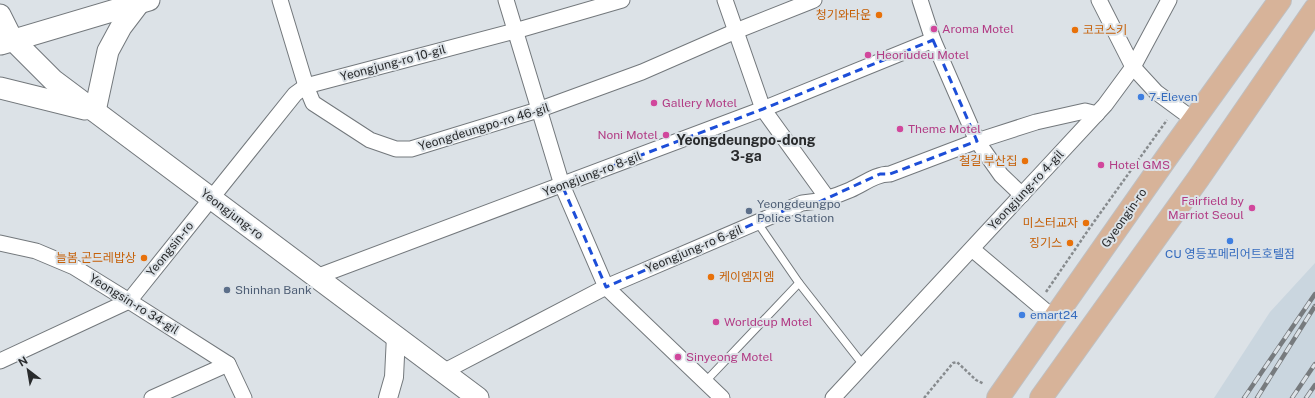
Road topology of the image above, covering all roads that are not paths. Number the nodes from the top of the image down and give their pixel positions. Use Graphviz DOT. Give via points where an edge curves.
graph roads {
  1 [pos="280,0"];
  2 [pos="506,0"];
  3 [pos="622,0"];
  4 [pos="725,0"];
  5 [pos="814,0"];
  6 [pos="920,0"];
  7 [pos="1099,0"];
  8 [pos="1169,0"];
  9 [pos="1280,0"];
  10 [pos="144,1"];
  11 [pos="1315,9"];
  12 [pos="0,15"];
  13 [pos="515,31"];
  14 [pos="736,31"];
  15 [pos="933,40"];
  16 [pos="6,42"];
  17 [pos="1133,68"];
  18 [pos="306,86"];
  19 [pos="0,88"];
  20 [pos="763,109"];
  21 [pos="538,110"];
  22 [pos="95,111"];
  23 [pos="1097,114"];
  24 [pos="1194,120"];
  25 [pos="977,141"];
  26 [pos="562,185"];
  27 [pos="1022,195"];
  28 [pos="211,198"];
  29 [pos="828,198"];
  30 [pos="756,222"];
  31 [pos="0,243"];
  32 [pos="972,249"];
  33 [pos="316,277"];
  34 [pos="799,284"];
  35 [pos="606,287"];
  36 [pos="129,301"];
  37 [pos="1054,318"];
  38 [pos="396,336"];
  39 [pos="1031,354"];
  40 [pos="0,361"];
  41 [pos="228,364"];
  42 [pos="864,366"];
  43 [pos="443,372"];
  44 [pos="705,382"];
  45 [pos="152,398"];
  46 [pos="244,398"];
  47 [pos="388,398"];
  48 [pos="478,398"];
  49 [pos="722,398"];
  50 [pos="833,398"];
  51 [pos="998,398"];
  52 [pos="1008,398"];
  53 [pos="1041,398"];
  1 -- 18 [label="street, Yeongdeungpo-ro 46-gil"];
  2 -- 13 [label="street"];
  3 -- 13 [label="street, Yeongjung-ro 10-gil"];
  4 -- 14 [label="street"];
  5 -- 14 [label="street, Yeongdeungpo-ro 46-gil"];
  6 -- 15 [label="street"];
  7 -- 17 [label="street"];
  8 -- 17 [label="street, Yeongjung-ro 4-gil"];
  9 -- 24 [label="main road, Gyeongin-ro"];
  10 -- 16 [label="main road"];
  10 -- 22 [label="main road" via="120,27 108,51"];
  11 -- 53 [label="main road" via="1198,179"];
  12 -- 16 [label="main road, Yeongjung-ro"];
  13 -- 18 [label="street, Yeongjung-ro 10-gil"];
  13 -- 21 [label="street"];
  14 -- 20 [label="street"];
  14 -- 21 [label="street, Yeongdeungpo-ro 46-gil" via="642,72"];
  15 -- 20 [label="street, Yeongjung-ro 8-gil"];
  15 -- 25 [label="street"];
  16 -- 22 [label="main road, Yeongjung-ro"];
  17 -- 23 [label="street, Yeongjung-ro 4-gil"];
  17 -- 24 [label="street" via="1156,92"];
  18 -- 21 [label="street, Yeongdeungpo-ro 46-gil" via="313,103 370,140 396,149 411,149"];
  18 -- 28 [label="street, Yeongjung-ro 10-gil" via="295,94"];
  19 -- 22 [label="main road"];
  20 -- 26 [label="street, Yeongjung-ro 8-gil"];
  20 -- 29 [label="street"];
  21 -- 26 [label="street"];
  22 -- 28 [label="main road, Yeongjung-ro"];
  23 -- 25 [label="street, Yeongjung-ro 6-gil" via="1085,110"];
  23 -- 27 [label="street, Yeongjung-ro 4-gil"];
  24 -- 37 [label="main road, Gyeongin-ro"];
  25 -- 27 [label="street" via="1002,175"];
  25 -- 29 [label="street, Yeongjung-ro 6-gil" via="890,174 880,174"];
  26 -- 33 [label="street, Yeongjung-ro 8-gil"];
  26 -- 35 [label="street"];
  27 -- 32 [label="street, Yeongjung-ro 4-gil"];
  28 -- 33 [label="main road, Yeongjung-ro"];
  28 -- 36 [label="street, Yeongsin-ro"];
  29 -- 30 [label="street, Yeongjung-ro 6-gil" via="819,202 802,203"];
  30 -- 34 [label="lane"];
  30 -- 35 [label="street, Yeongjung-ro 6-gil"];
  31 -- 36 [label="street, Yeongsin-ro 34-gil" via="36,251 74,267"];
  32 -- 37 [label="street"];
  32 -- 42 [label="street, Yeongjung-ro 4-gil"];
  33 -- 38 [label="main road, Yeongjung-ro"];
  34 -- 42 [label="lane"];
  34 -- 44 [label="lane"];
  35 -- 43 [label="street, Yeongjung-ro 6-gil"];
  35 -- 44 [label="street"];
  36 -- 40 [label="street"];
  36 -- 41 [label="street, Yeongsin-ro 34-gil"];
  37 -- 39 [label="main road, Gyeongin-ro"];
  38 -- 43 [label="main road, Yeongjung-ro"];
  38 -- 47 [label="street" via="394,377"];
  39 -- 51 [label="main road, Gyeongin-ro"];
  39 -- 52 [label="lane"];
  41 -- 45 [label="street"];
  41 -- 46 [label="street"];
  42 -- 50 [label="street, Yeongjung-ro 4-gil"];
  43 -- 48 [label="main road, Yeongjung-ro"];
  44 -- 49 [label="street"];
}
